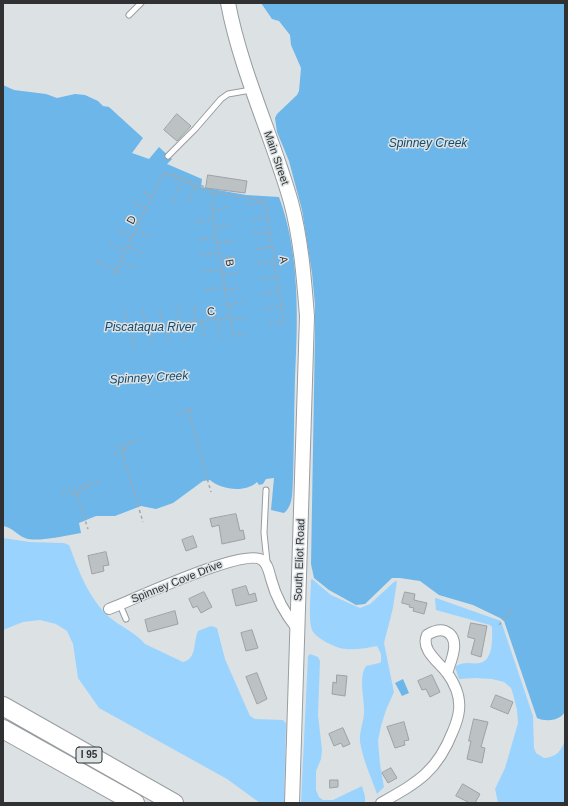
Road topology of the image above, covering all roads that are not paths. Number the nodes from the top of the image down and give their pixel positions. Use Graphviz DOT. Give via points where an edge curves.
graph roads {
  1 [pos="141,3"];
  2 [pos="228,3"];
  3 [pos="129,15"];
  4 [pos="252,90"];
  5 [pos="168,156"];
  6 [pos="307,316"];
  7 [pos="266,490"];
  8 [pos="268,567"];
  9 [pos="120,605"];
  10 [pos="109,609"];
  11 [pos="126,619"];
  12 [pos="298,630"];
  13 [pos="448,673"];
  14 [pos="3,706"];
  15 [pos="3,729"];
  16 [pos="135,803"];
  17 [pos="174,803"];
  18 [pos="292,803"];
  19 [pos="381,803"];
  1 -- 3 [label="lane"];
  2 -- 4 [label="main road, Main Street"];
  4 -- 5 [label="lane" via="232,93 221,99"];
  4 -- 6 [label="main road, Main Street" via="291,204 302,266"];
  6 -- 12 [label="main road, South Eliot Road"];
  7 -- 8 [label="lane" via="263,524"];
  8 -- 9 [label="street, Spinney Cove Drive" via="262,560 254,557 220,564"];
  8 -- 12 [label="street" via="282,607"];
  9 -- 10 [label="street, Spinney Cove Drive"];
  9 -- 11 [label="lane"];
  12 -- 18 [label="main road, South Eliot Road"];
  13 -- 19 [label="street" via="460,705 459,715 446,748 436,764 419,780"];
  14 -- 17 [label="highway, I 95"];
  15 -- 16 [label="highway, I 95"];
}
